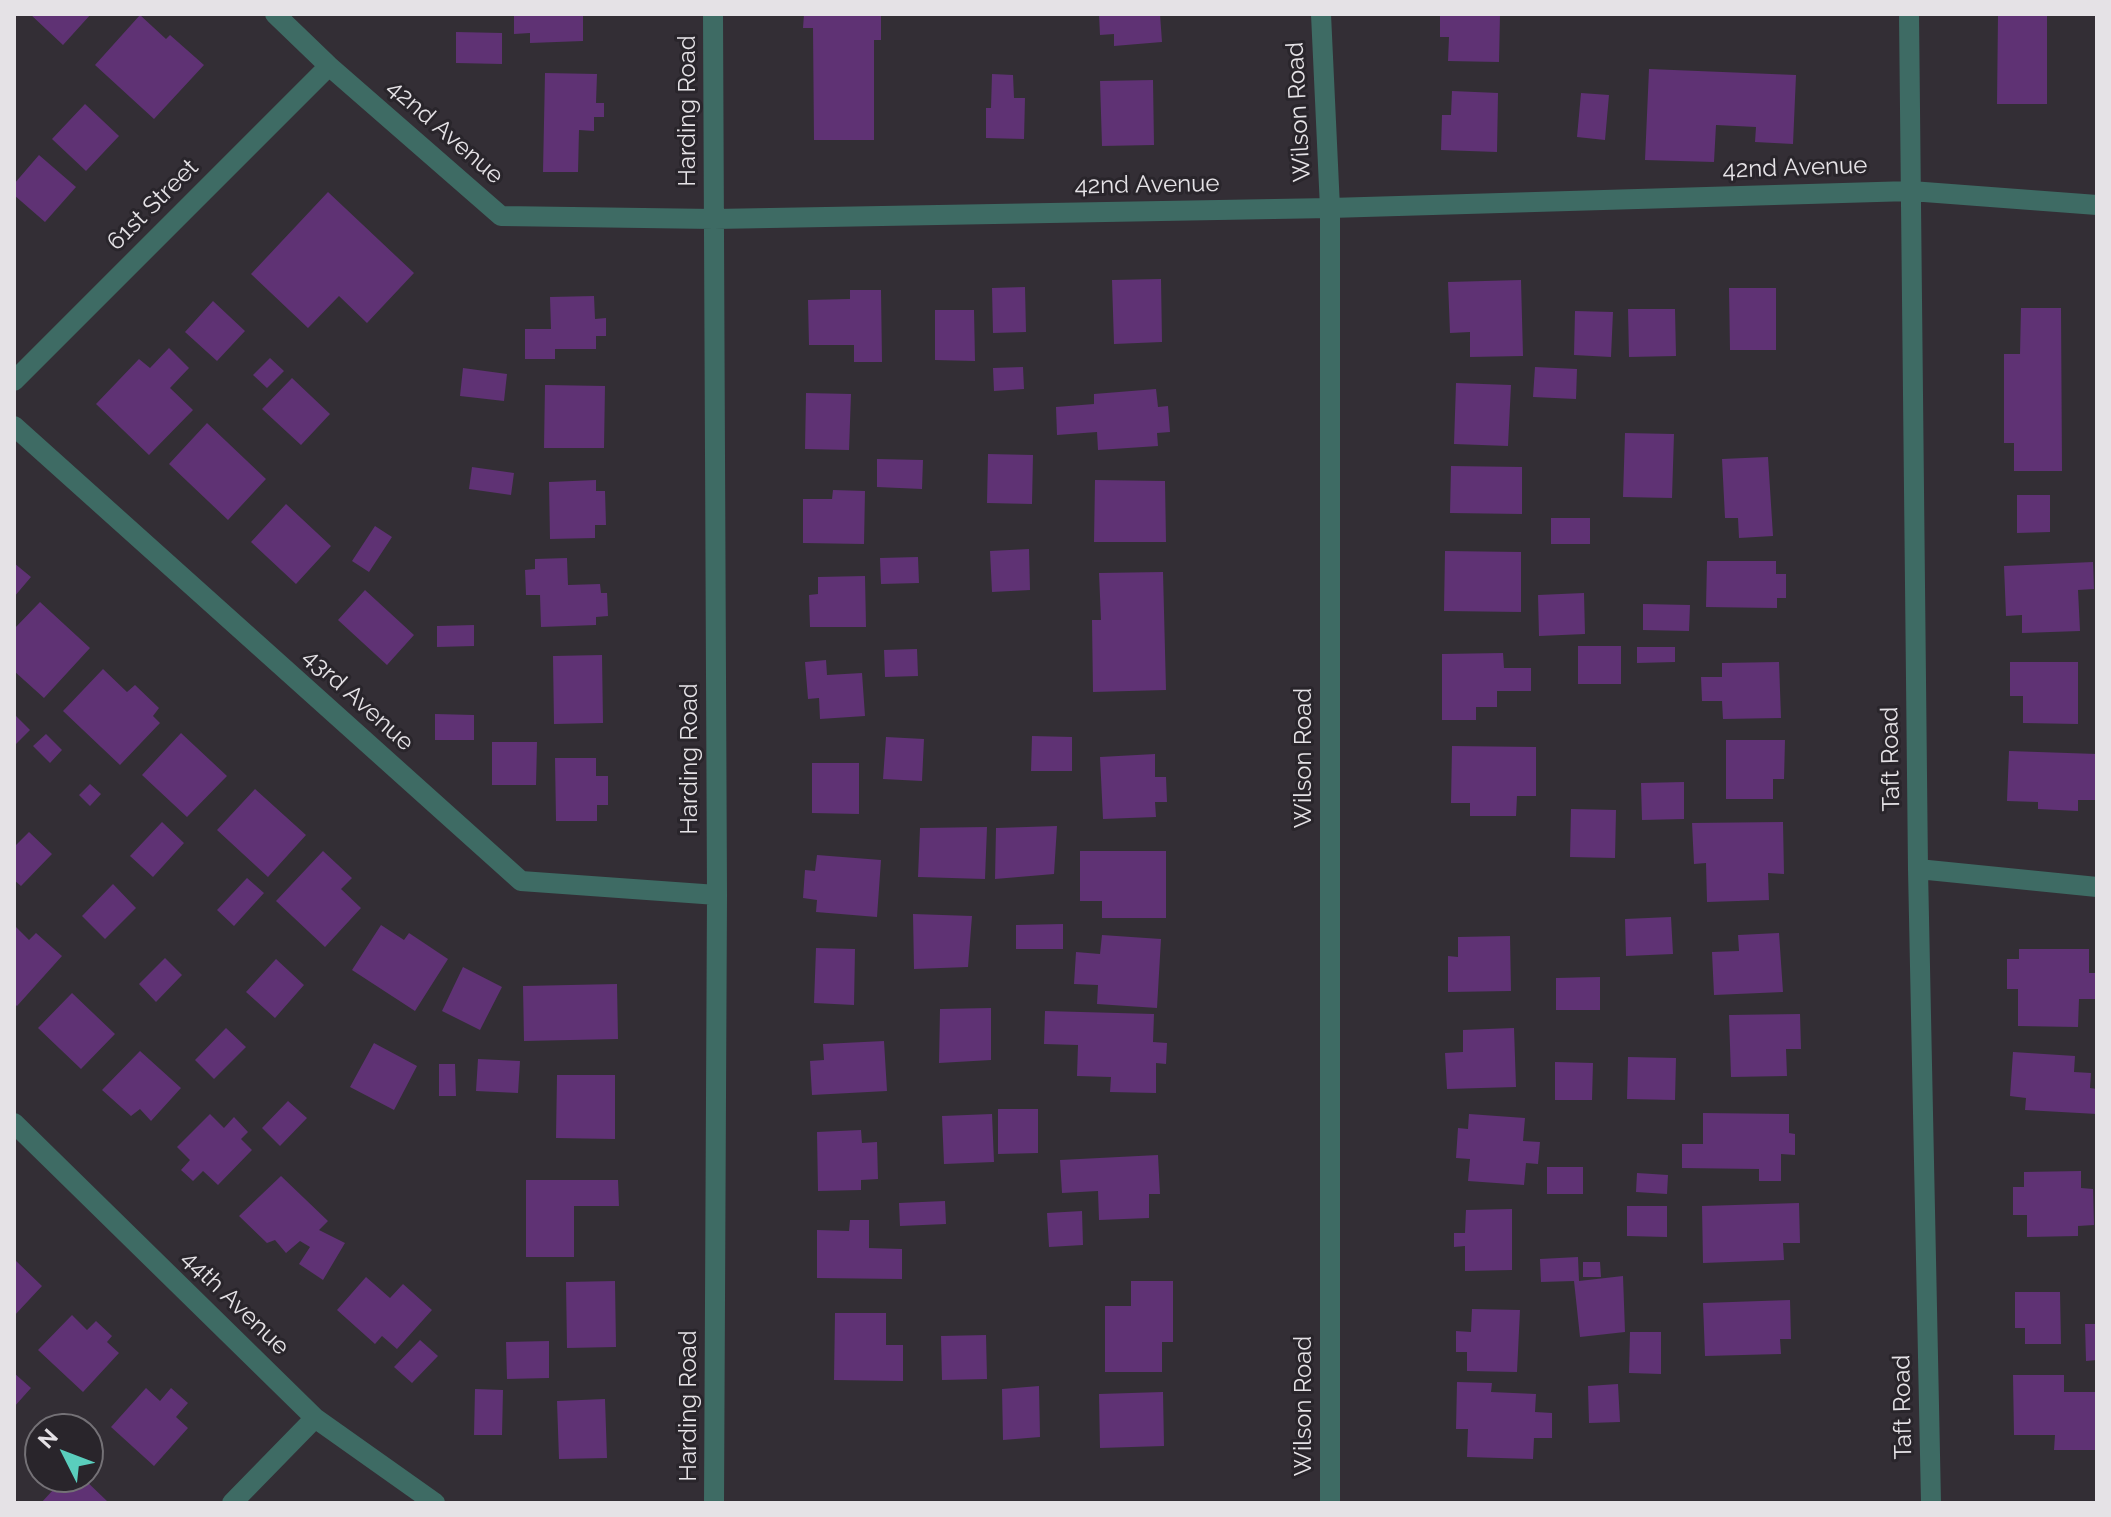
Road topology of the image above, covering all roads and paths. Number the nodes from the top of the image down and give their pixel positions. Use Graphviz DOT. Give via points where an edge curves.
graph roads {
  1 [pos="275,14"];
  2 [pos="713,14"];
  3 [pos="1321,14"];
  4 [pos="1909,14"];
  5 [pos="329,66"];
  6 [pos="1911,191"];
  7 [pos="2097,205"];
  8 [pos="1330,208"];
  9 [pos="714,219"];
  10 [pos="14,381"];
  11 [pos="14,426"];
  12 [pos="1918,869"];
  13 [pos="2097,887"];
  14 [pos="717,895"];
  15 [pos="14,1123"];
  16 [pos="315,1418"];
  17 [pos="232,1503"];
  18 [pos="435,1503"];
  19 [pos="714,1503"];
  20 [pos="1330,1503"];
  21 [pos="1931,1503"];
  1 -- 5 [label="street, 42nd Avenue"];
  2 -- 9 [label="street, Harding Road"];
  3 -- 8 [label="street, Wilson Road"];
  4 -- 6 [label="street, Taft Road"];
  5 -- 9 [label="street, 42nd Avenue" via="501,216"];
  5 -- 10 [label="street, 61st Street"];
  6 -- 7 [label="street, 42nd Avenue"];
  6 -- 8 [label="street, 42nd Avenue"];
  6 -- 12 [label="street, Taft Road"];
  8 -- 9 [label="street, 42nd Avenue"];
  8 -- 20 [label="street, Wilson Road"];
  9 -- 14 [label="street, Harding Road"];
  11 -- 14 [label="street, 43rd Avenue" via="521,881"];
  12 -- 13 [label="street"];
  12 -- 21 [label="street, Taft Road"];
  14 -- 19 [label="street, Harding Road"];
  15 -- 16 [label="street, 44th Avenue"];
  16 -- 17 [label="street"];
  16 -- 18 [label="street, 44th Avenue"];
}
